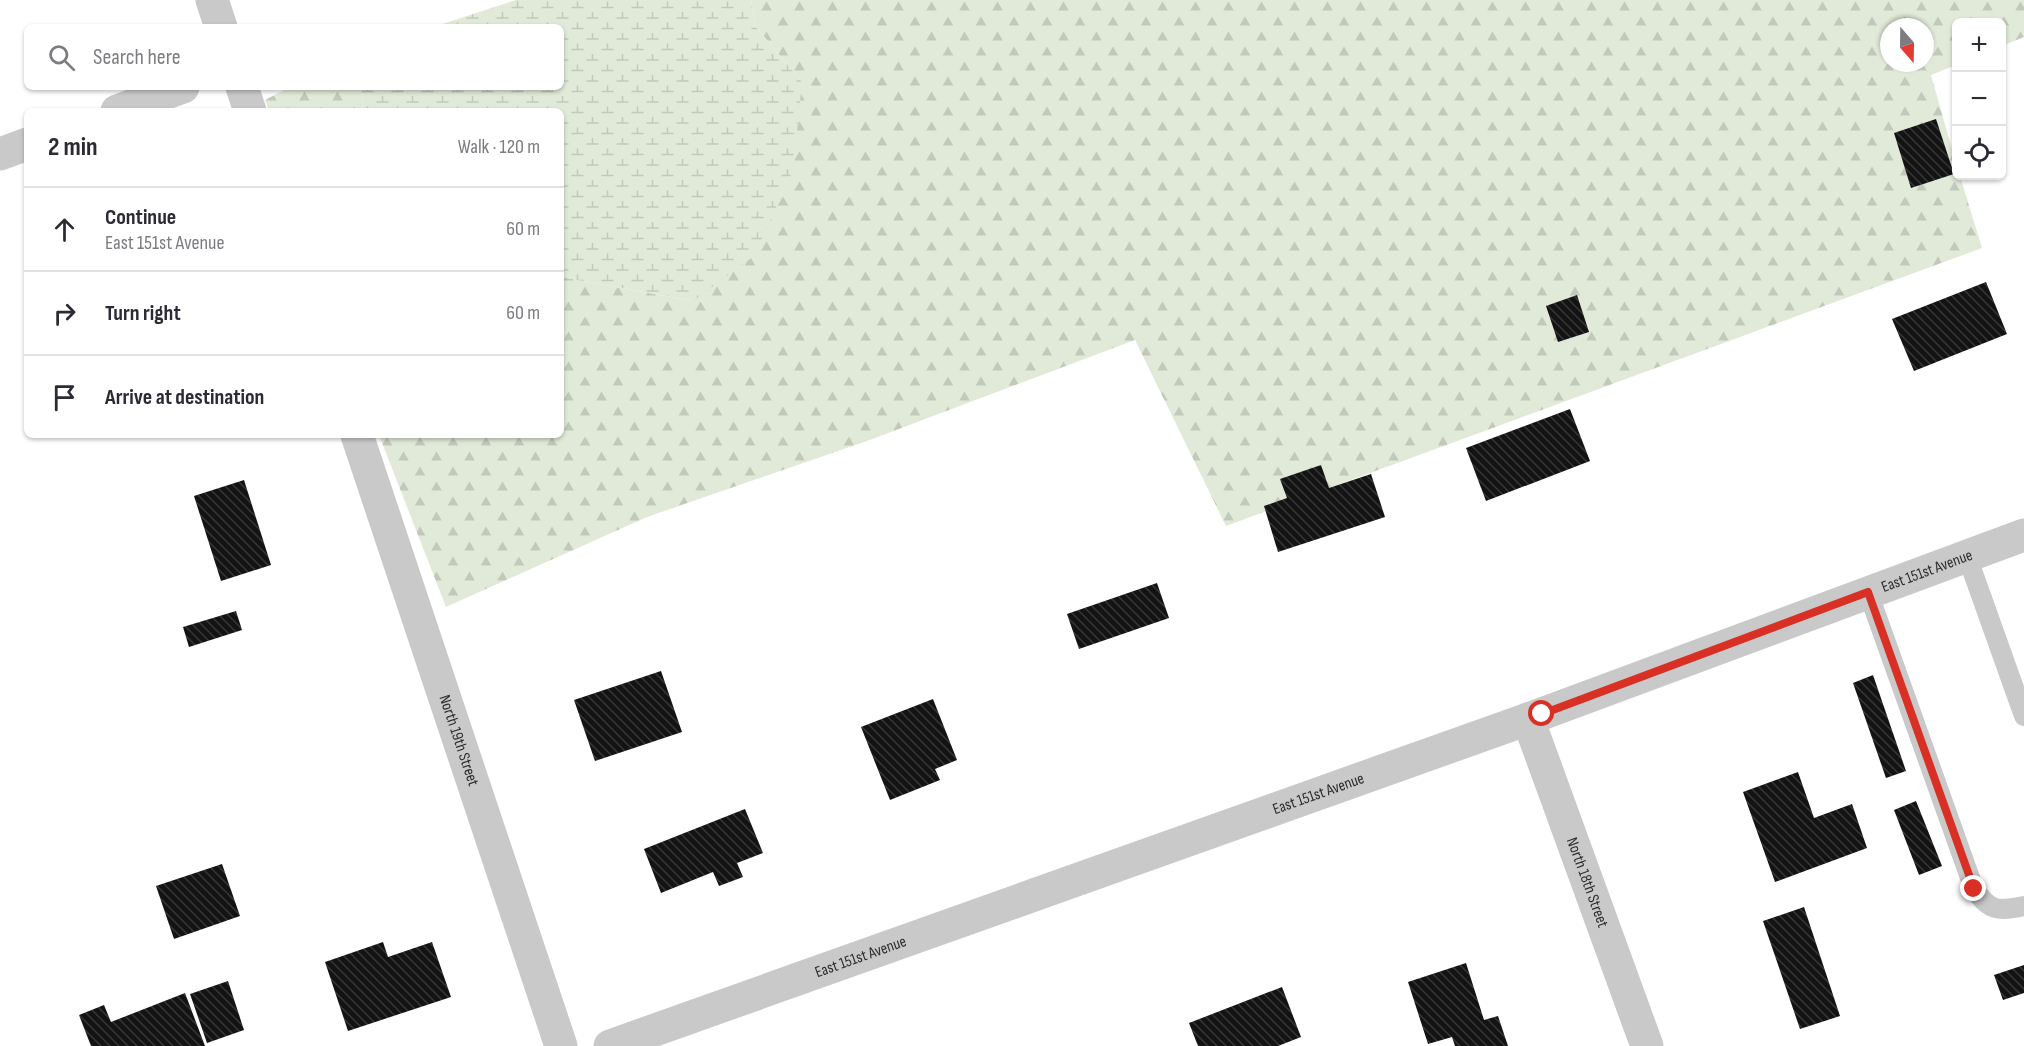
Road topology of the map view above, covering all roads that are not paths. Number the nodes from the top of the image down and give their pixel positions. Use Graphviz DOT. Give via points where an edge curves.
graph roads {
  1 [pos="212,0"];
  2 [pos="220,24"];
  3 [pos="175,90"];
  4 [pos="243,90"];
  5 [pos="125,108"];
  6 [pos="249,108"];
  7 [pos="24,145"];
  8 [pos="0,154"];
  9 [pos="358,438"];
  10 [pos="2024,535"];
  11 [pos="1967,556"];
  12 [pos="1868,592"];
  13 [pos="2024,716"];
  14 [pos="1528,719"];
  15 [pos="2024,906"];
  16 [pos="561,1046"];
  17 [pos="610,1046"];
  18 [pos="1647,1046"];
  1 -- 2 [label="street"];
  3 -- 5 [label="street"];
  4 -- 6 [label="street"];
  7 -- 8 [label="street"];
  9 -- 16 [label="street, North 19th Street"];
  10 -- 11 [label="street, East 151st Avenue"];
  11 -- 12 [label="street, East 151st Avenue"];
  11 -- 13 [label="lane"];
  12 -- 14 [label="street, East 151st Avenue"];
  12 -- 15 [label="lane" via="1974,889 1985,904 2003,910"];
  14 -- 17 [label="street, East 151st Avenue"];
  14 -- 18 [label="street, North 18th Street"];
}
